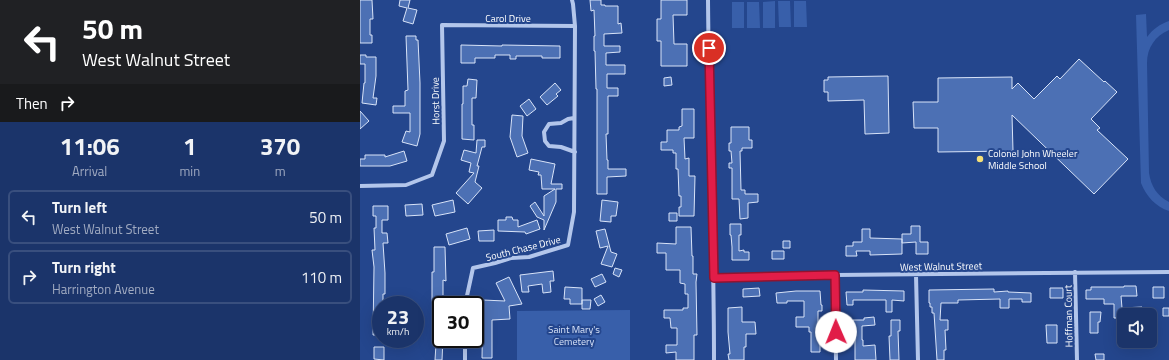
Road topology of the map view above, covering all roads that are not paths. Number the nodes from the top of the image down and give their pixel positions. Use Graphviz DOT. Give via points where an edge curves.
graph roads {
  1 [pos="572,0"];
  2 [pos="708,0"];
  3 [pos="442,25"];
  4 [pos="575,26"];
  5 [pos="574,118"];
  6 [pos="575,152"];
  7 [pos="360,186"];
  8 [pos="1075,272"];
  9 [pos="1169,272"];
  10 [pos="835,275"];
  11 [pos="916,275"];
  12 [pos="714,278"];
  13 [pos="467,296"];
  14 [pos="465,348"];
  15 [pos="465,360"];
  16 [pos="714,360"];
  17 [pos="836,360"];
  18 [pos="918,360"];
  19 [pos="1077,360"];
  1 -- 4 [label="street, South Chase Drive"];
  2 -- 12 [label="street"];
  3 -- 4 [label="street, Carol Drive"];
  3 -- 7 [label="street, Horst Drive" via="444,141 432,175 406,185"];
  4 -- 5 [label="street, South Chase Drive"];
  5 -- 6 [label="street, South Chase Drive"];
  5 -- 6 [label="street" via="549,124 544,132 545,141 549,146"];
  6 -- 13 [label="street, South Chase Drive" via="574,212 568,245 473,268"];
  8 -- 9 [label="street, West Walnut Street"];
  8 -- 11 [label="street, West Walnut Street"];
  8 -- 19 [label="street, Hoffman Court"];
  10 -- 11 [label="street, West Walnut Street"];
  10 -- 12 [label="street, West Walnut Street"];
  10 -- 17 [label="street"];
  11 -- 18 [label="street"];
  12 -- 16 [label="street"];
  14 -- 15 [label="street"];
}
